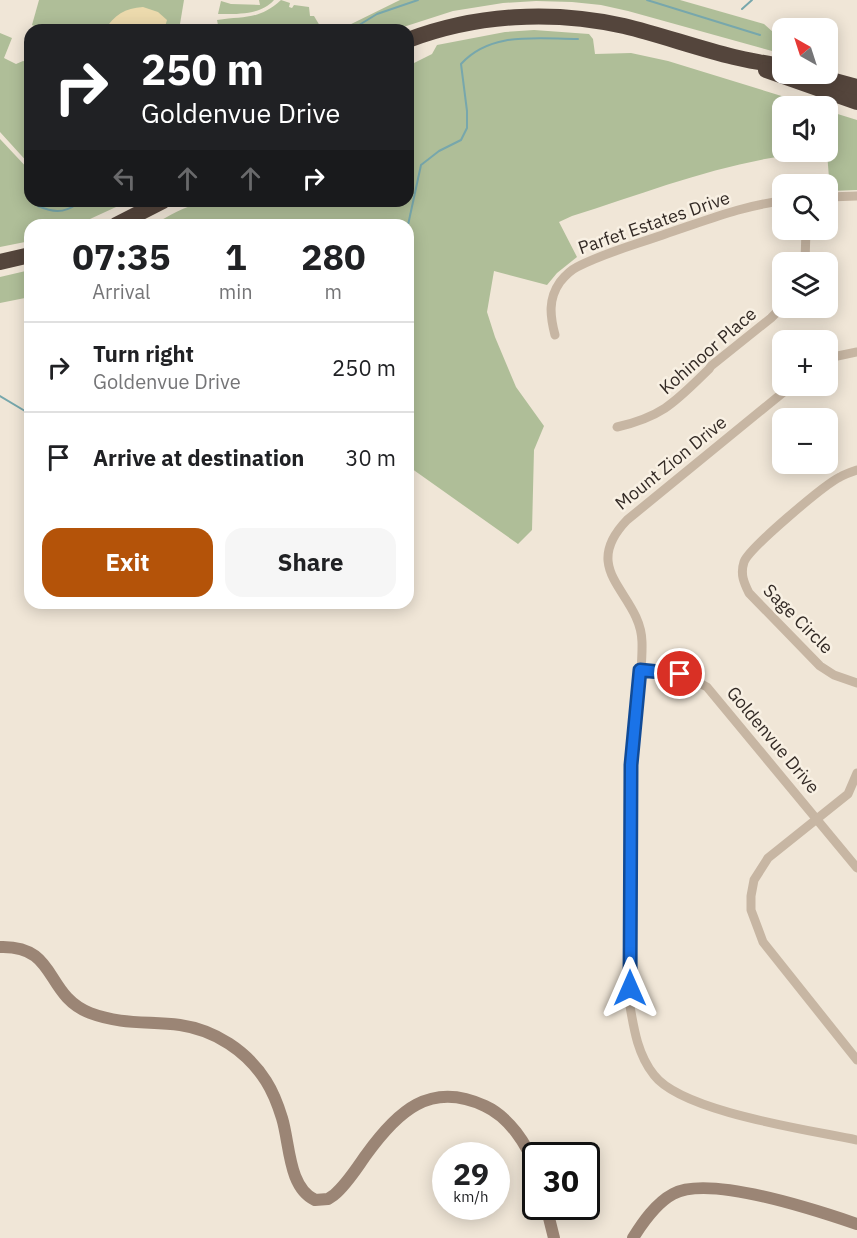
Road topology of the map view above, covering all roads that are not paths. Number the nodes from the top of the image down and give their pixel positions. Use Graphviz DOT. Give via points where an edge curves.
graph roads {
  1 [pos="414,38"];
  2 [pos="735,57"];
  3 [pos="772,65"];
  4 [pos="838,82"];
  5 [pos="857,87"];
  6 [pos="857,102"];
  7 [pos="857,196"];
  8 [pos="838,197"];
  9 [pos="772,202"];
  10 [pos="151,207"];
  11 [pos="128,219"];
  12 [pos="24,256"];
  13 [pos="0,262"];
  14 [pos="772,317"];
  15 [pos="555,335"];
  16 [pos="857,352"];
  17 [pos="838,356"];
  18 [pos="779,396"];
  19 [pos="617,427"];
  20 [pos="857,470"];
  21 [pos="640,670"];
  22 [pos="857,683"];
  23 [pos="857,773"];
  24 [pos="816,818"];
  25 [pos="857,868"];
  26 [pos="0,946"];
  27 [pos="857,1060"];
  28 [pos="857,1140"];
  29 [pos="523,1142"];
  30 [pos="550,1220"];
  31 [pos="857,1224"];
  32 [pos="554,1238"];
  33 [pos="633,1238"];
  1 -- 2 [label="highway" via="480,21 556,17 621,26"];
  2 -- 3 [label="highway"];
  2 -- 6 [label="highway"];
  4 -- 5 [label="highway"];
  7 -- 8 [label="street"];
  9 -- 15 [label="street, Parfet Estates Drive" via="600,256 575,268 553,294 550,312"];
  10 -- 11 [label="highway"];
  12 -- 13 [label="highway"];
  14 -- 19 [label="street, Kohinoor Place" via="711,366 670,407"];
  16 -- 17 [label="street"];
  18 -- 21 [label="street, Mount Zion Drive" via="615,534 609,567 640,628"];
  20 -- 22 [label="street, Sage Circle" via="839,477 758,544 744,561 742,572 749,593 820,666"];
  21 -- 24 [label="street, Goldenvue Drive" via="680,674 707,687"];
  21 -- 28 [label="street, Mount Zion Drive" via="631,765 630,1006 641,1054 654,1076 699,1103"];
  23 -- 24 [label="street" via="848,794"];
  24 -- 25 [label="street, Goldenvue Drive"];
  24 -- 27 [label="street" via="768,858 754,880 751,910 763,942"];
  26 -- 29 [label="street" via="36,955 65,998 89,1013 123,1021 194,1028 245,1055 270,1089 283,1119 297,1181 302,1191 315,1200 334,1195 390,1127 420,1102 436,1096 476,1101 506,1121"];
  30 -- 32 [label="street"];
  31 -- 33 [label="street" via="769,1198 696,1187 666,1198"];
}
